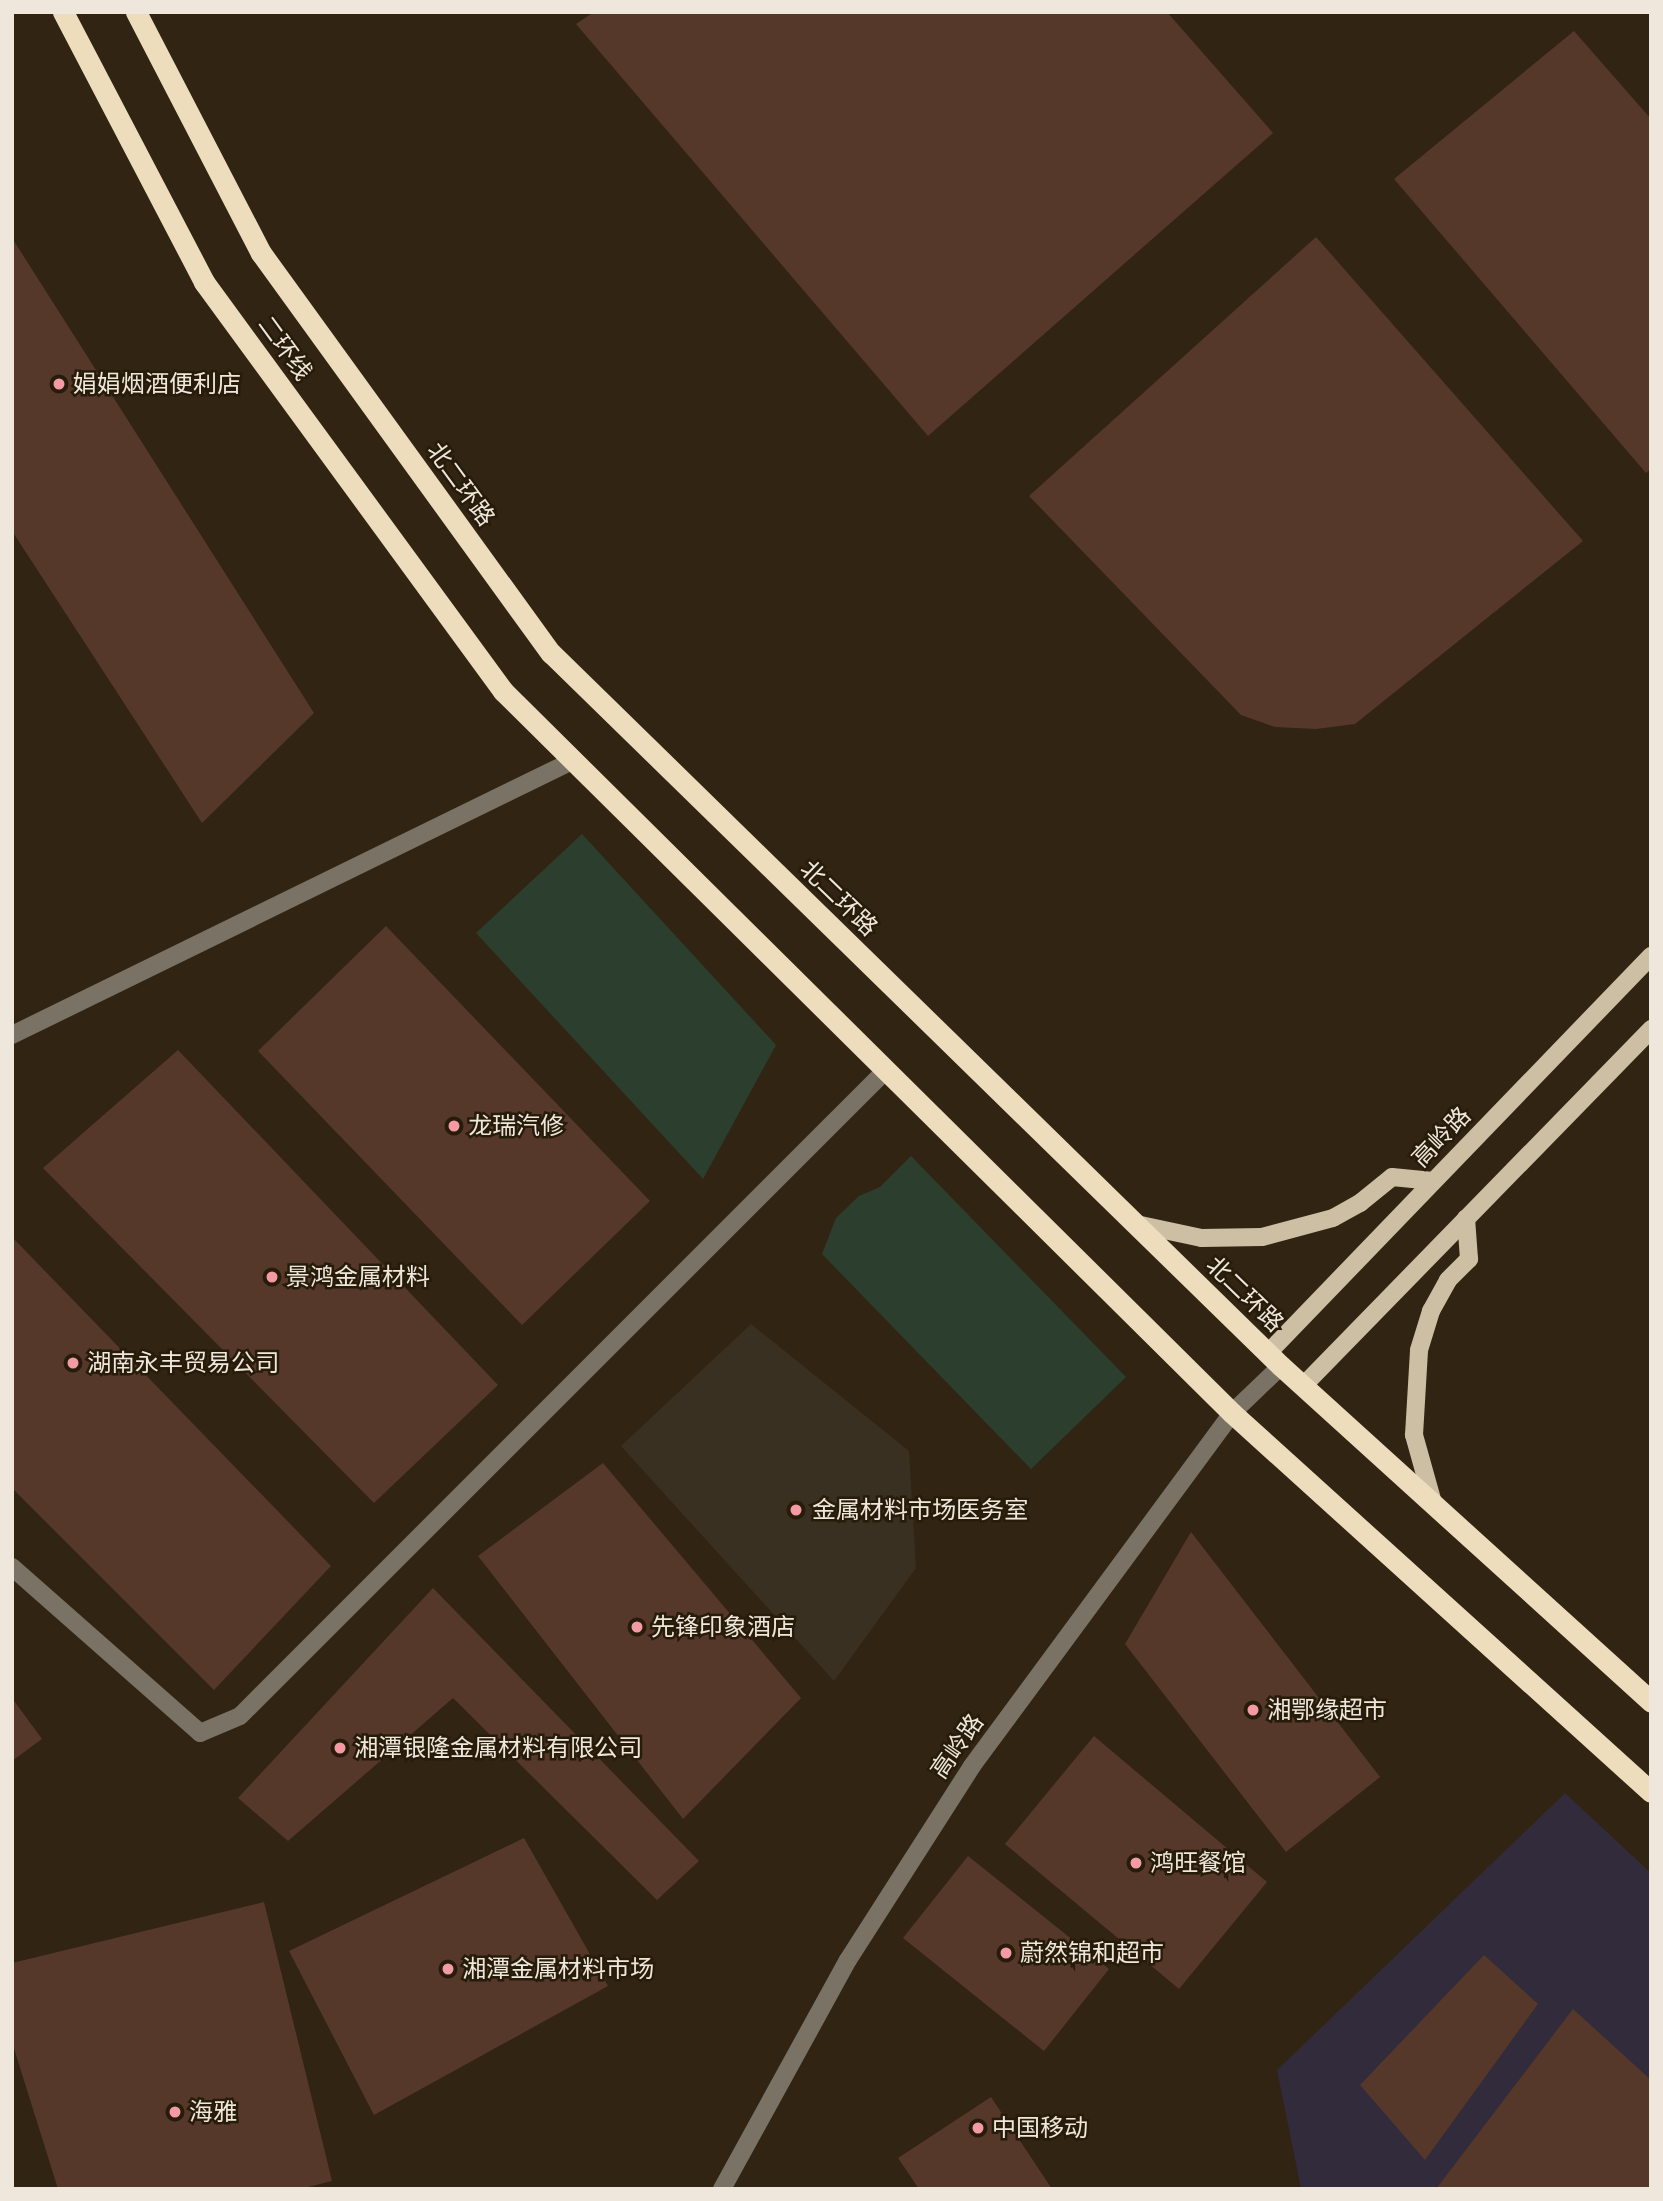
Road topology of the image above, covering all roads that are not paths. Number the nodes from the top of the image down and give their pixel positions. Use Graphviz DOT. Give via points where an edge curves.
graph roads {
  1 [pos="63,12"];
  2 [pos="136,12"];
  3 [pos="572,761"];
  4 [pos="1651,956"];
  5 [pos="1651,1029"];
  6 [pos="12,1035"];
  7 [pos="884,1072"];
  8 [pos="1433,1181"];
  9 [pos="1466,1218"];
  10 [pos="1136,1224"];
  11 [pos="1275,1359"];
  12 [pos="1303,1385"];
  13 [pos="1232,1413"];
  14 [pos="1433,1503"];
  15 [pos="12,1567"];
  16 [pos="1651,1702"];
  17 [pos="1651,1792"];
  18 [pos="722,2189"];
  1 -- 3 [label="highway, 二环线" via="204,282 503,691"];
  2 -- 10 [label="highway, 北二环路" via="261,253 551,653"];
  3 -- 6 [label="street"];
  3 -- 7 [label="highway"];
  4 -- 8 [label="main road, 高岭路"];
  5 -- 9 [label="main road"];
  7 -- 13 [label="highway"];
  7 -- 15 [label="street" via="240,1716 200,1733"];
  8 -- 10 [label="main road" via="1392,1177 1332,1218 1262,1237 1202,1238"];
  8 -- 11 [label="main road, 高岭路"];
  9 -- 12 [label="main road"];
  9 -- 14 [label="main road" via="1469,1259 1448,1280 1431,1311 1419,1350 1414,1435"];
  10 -- 11 [label="highway, 北二环路"];
  11 -- 12 [label="highway, 北二环路"];
  11 -- 13 [label="street, 高岭路"];
  12 -- 14 [label="highway, 北二环路"];
  13 -- 17 [label="highway"];
  13 -- 18 [label="street, 高岭路" via="932,1827 848,1961"];
  14 -- 16 [label="highway, 北二环路"];
}
